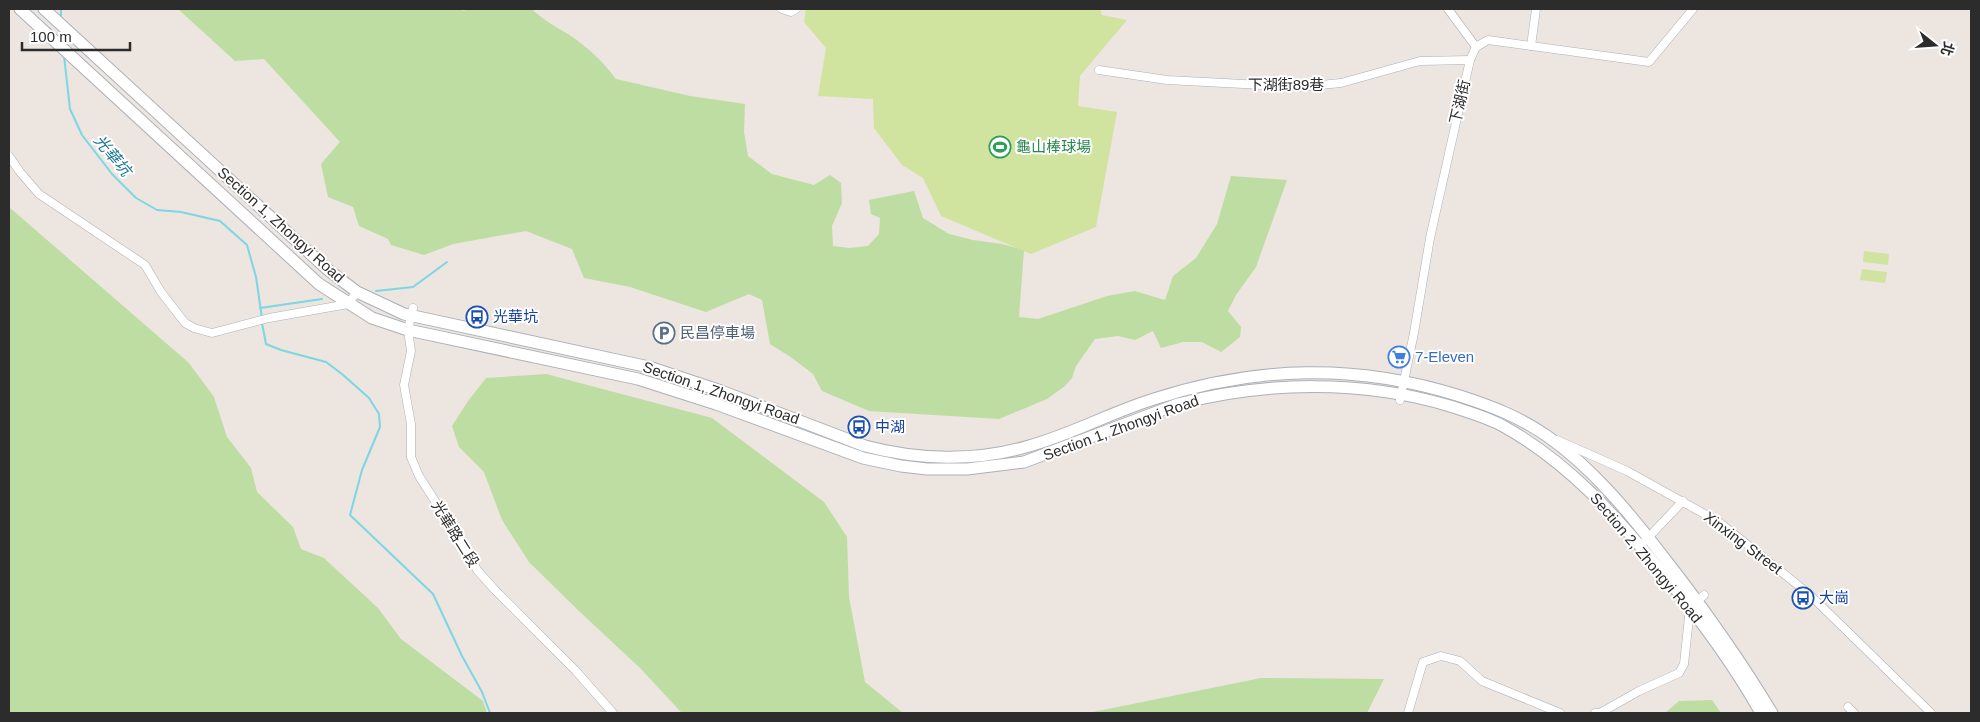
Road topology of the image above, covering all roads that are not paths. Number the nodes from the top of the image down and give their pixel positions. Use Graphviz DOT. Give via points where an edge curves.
graph roads {
  1 [pos="20,9"];
  2 [pos="44,9"];
  3 [pos="782,9"];
  4 [pos="796,9"];
  5 [pos="1448,9"];
  6 [pos="1536,9"];
  7 [pos="1693,9"];
  8 [pos="1531,46"];
  9 [pos="1476,47"];
  10 [pos="1470,60"];
  11 [pos="1099,70"];
  12 [pos="9,156"];
  13 [pos="357,292"];
  14 [pos="348,304"];
  15 [pos="412,312"];
  16 [pos="408,330"];
  17 [pos="1405,380"];
  18 [pos="722,387"];
  19 [pos="1401,397"];
  20 [pos="715,407"];
  21 [pos="1494,407"];
  22 [pos="1117,408"];
  23 [pos="1125,428"];
  24 [pos="1547,436"];
  25 [pos="1683,501"];
  26 [pos="1642,544"];
  27 [pos="1697,601"];
  28 [pos="613,713"];
  29 [pos="1408,713"];
  30 [pos="1560,713"];
  31 [pos="1595,713"];
  32 [pos="1761,713"];
  33 [pos="1772,713"];
  34 [pos="1932,713"];
  1 -- 14 [label="main road, Section 1, Zhongyi Road" via="319,284"];
  2 -- 13 [label="main road, Section 1, Zhongyi Road" via="327,269"];
  3 -- 4 [label="street" via="791,12"];
  5 -- 9 [label="street"];
  6 -- 8 [label="street"];
  7 -- 8 [label="street" via="1650,62"];
  8 -- 9 [label="street" via="1488,40"];
  9 -- 10 [label="street, 下湖街"];
  10 -- 11 [label="street, 下湖街89巷" via="1420,61 1341,84 1300,87 1168,80"];
  10 -- 17 [label="street, 下湖街" via="1430,238"];
  12 -- 14 [label="street" via="39,194 145,265 161,292 186,323 212,332"];
  13 -- 14 [label="street"];
  13 -- 15 [label="main road, Section 1, Zhongyi Road" via="386,306"];
  14 -- 16 [label="main road, Section 1, Zhongyi Road" via="372,318"];
  15 -- 16 [label="street, 光華路二段"];
  15 -- 18 [label="main road, Section 1, Zhongyi Road"];
  16 -- 20 [label="main road, Section 1, Zhongyi Road" via="618,374 669,388"];
  16 -- 28 [label="street, 光華路二段" via="411,351 404,385 411,424 411,457 419,476 477,570"];
  17 -- 19 [label="street, 下湖街"];
  17 -- 21 [label="main road, Section 1, Zhongyi Road"];
  17 -- 22 [label="main road, Section 1, Zhongyi Road" via="1348,373 1270,375 1208,383"];
  18 -- 20 [label="main road"];
  18 -- 22 [label="main road, Section 1, Zhongyi Road" via="864,446 946,458 1027,447"];
  19 -- 23 [label="main road, Section 1, Zhongyi Road" via="1330,387 1236,393 1184,402"];
  19 -- 26 [label="main road, Section 2, Zhongyi Road" via="1429,400 1491,420 1533,444 1601,500"];
  20 -- 23 [label="main road, Section 1, Zhongyi Road" via="863,458 943,471 1024,462"];
  21 -- 24 [label="main road, Section 2, Zhongyi Road"];
  22 -- 23 [label="main road"];
  24 -- 25 [label="street, Xinxing Street" via="1578,447"];
  24 -- 26 [label="main road, Section 2, Zhongyi Road" via="1598,480"];
  25 -- 26 [label="street"];
  25 -- 34 [label="street, Xinxing Street" via="1719,522 1809,594"];
  26 -- 27 [label="main road, Section 2, Zhongyi Road"];
  27 -- 31 [label="street" via="1684,664 1679,673"];
  27 -- 32 [label="main road, Section 2, Zhongyi Road" via="1728,662"];
  27 -- 33 [label="main road, Section 2, Zhongyi Road"];
  29 -- 30 [label="street" via="1423,662 1441,656 1460,661 1482,681"];
}
